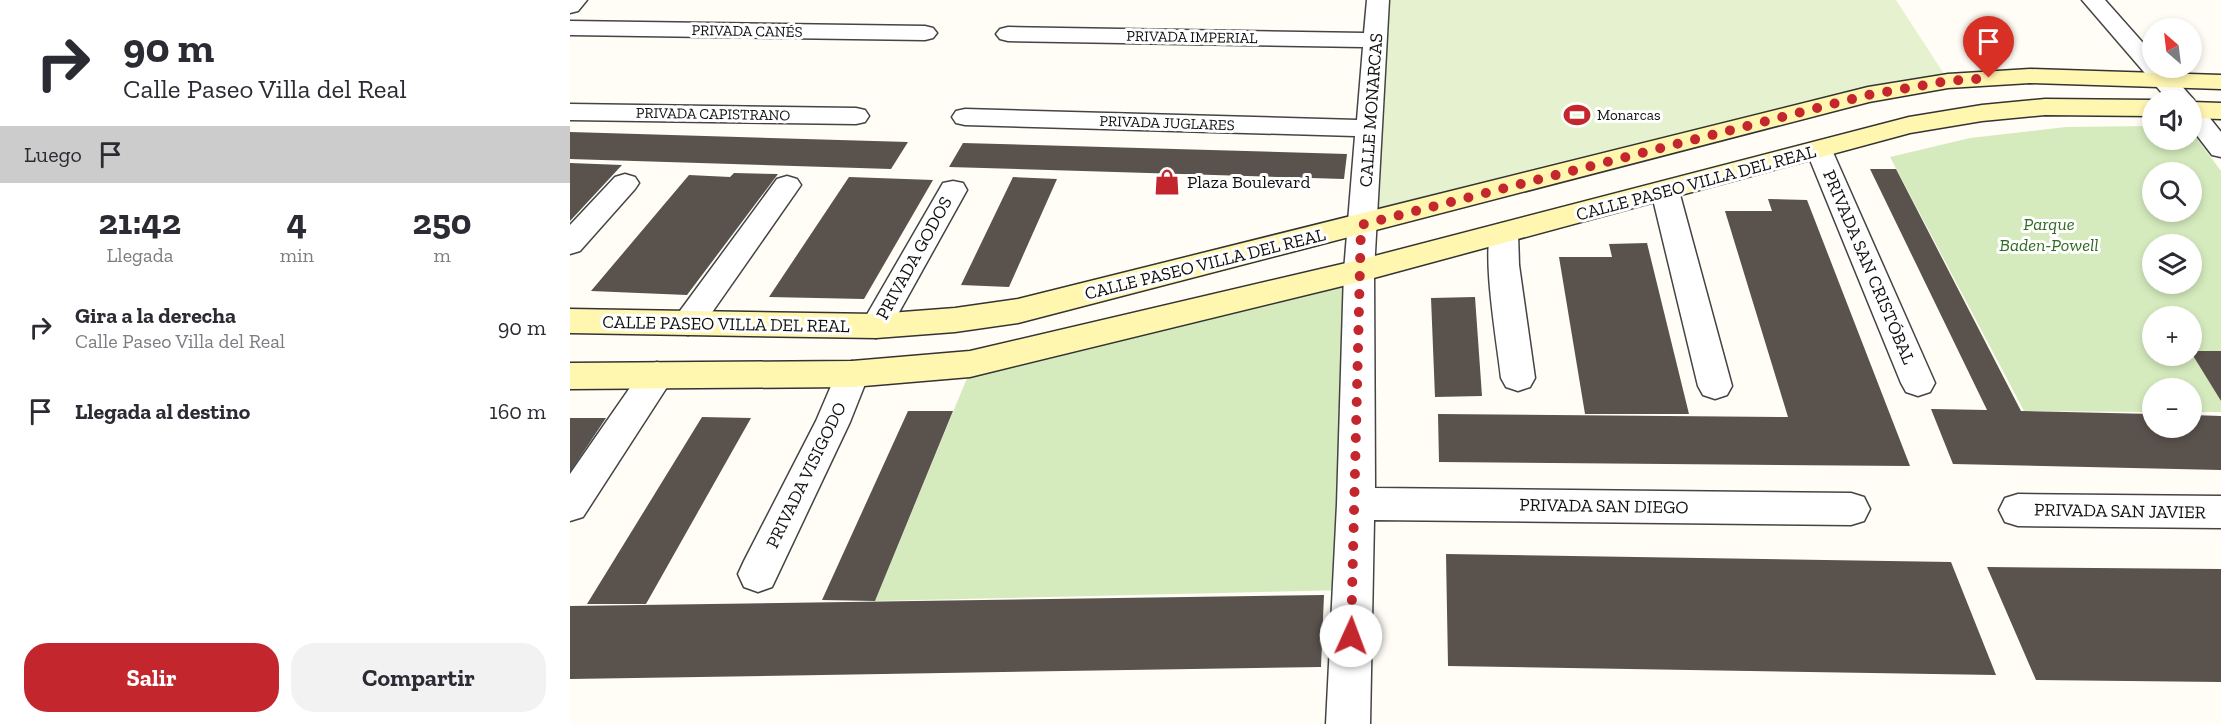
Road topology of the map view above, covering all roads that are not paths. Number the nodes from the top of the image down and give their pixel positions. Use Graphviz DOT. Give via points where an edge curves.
graph roads {
  1 [pos="576,0"];
  2 [pos="1378,0"];
  3 [pos="2093,0"];
  4 [pos="570,6"];
  5 [pos="570,28"];
  6 [pos="924,33"];
  7 [pos="1008,34"];
  8 [pos="1376,40"];
  9 [pos="2162,79"];
  10 [pos="2221,82"];
  11 [pos="2172,90"];
  12 [pos="2142,108"];
  13 [pos="2202,111"];
  14 [pos="2221,111"];
  15 [pos="570,112"];
  16 [pos="856,116"];
  17 [pos="965,117"];
  18 [pos="2202,124"];
  19 [pos="1369,128"];
  20 [pos="2221,149"];
  21 [pos="1820,150"];
  22 [pos="625,183"];
  23 [pos="787,185"];
  24 [pos="953,190"];
  25 [pos="1665,191"];
  26 [pos="1361,225"];
  27 [pos="1503,233"];
  28 [pos="570,244"];
  29 [pos="1359,271"];
  30 [pos="570,321"];
  31 [pos="688,323"];
  32 [pos="876,326"];
  33 [pos="852,374"];
  34 [pos="657,375"];
  35 [pos="570,376"];
  36 [pos="1518,378"];
  37 [pos="1918,383"];
  38 [pos="1715,386"];
  39 [pos="1356,504"];
  40 [pos="570,505"];
  41 [pos="1851,509"];
  42 [pos="2018,510"];
  43 [pos="2221,512"];
  44 [pos="758,574"];
  45 [pos="1348,724"];
  1 -- 4 [label="street"];
  2 -- 8 [label="street, CALLE MONARCAS"];
  3 -- 9 [label="street"];
  5 -- 6 [label="street, PRIVADA CANÉS"];
  7 -- 8 [label="street, PRIVADA IMPERIAL"];
  8 -- 19 [label="street, CALLE MONARCAS"];
  9 -- 10 [label="street, CALLE PASEO VILLA DEL REAL"];
  9 -- 11 [label="street"];
  9 -- 26 [label="street, CALLE PASEO VILLA DEL REAL" via="2030,76 1948,81 1880,93"];
  12 -- 21 [label="street, CALLE PASEO VILLA DEL REAL" via="2045,106 1982,113 1909,125"];
  13 -- 14 [label="street"];
  15 -- 16 [label="street, PRIVADA CAPISTRANO"];
  17 -- 19 [label="street, PRIVADA JUGLARES"];
  18 -- 20 [label="street"];
  19 -- 26 [label="street, CALLE MONARCAS"];
  21 -- 25 [label="street, CALLE PASEO VILLA DEL REAL"];
  21 -- 37 [label="street, PRIVADA SAN CRISTÓBAL"];
  22 -- 28 [label="street"];
  23 -- 31 [label="street"];
  24 -- 32 [label="street, PRIVADA GODOS"];
  25 -- 27 [label="street, CALLE PASEO VILLA DEL REAL"];
  25 -- 38 [label="street"];
  26 -- 29 [label="street, CALLE MONARCAS"];
  26 -- 32 [label="street, CALLE PASEO VILLA DEL REAL" via="1018,311"];
  27 -- 29 [label="street, CALLE PASEO VILLA DEL REAL"];
  27 -- 36 [label="street"];
  29 -- 33 [label="street, CALLE PASEO VILLA DEL REAL" via="970,364"];
  29 -- 39 [label="street, CALLE MONARCAS"];
  30 -- 31 [label="street, CALLE PASEO VILLA DEL REAL"];
  31 -- 32 [label="street, CALLE PASEO VILLA DEL REAL"];
  33 -- 34 [label="street, CALLE PASEO VILLA DEL REAL"];
  33 -- 44 [label="street, PRIVADA VISIGODO" via="833,422"];
  34 -- 35 [label="street, CALLE PASEO VILLA DEL REAL"];
  34 -- 40 [label="street"];
  39 -- 41 [label="street, PRIVADA SAN DIEGO"];
  39 -- 45 [label="street, CALLE MONARCAS"];
  42 -- 43 [label="street, PRIVADA SAN JAVIER"];
}
